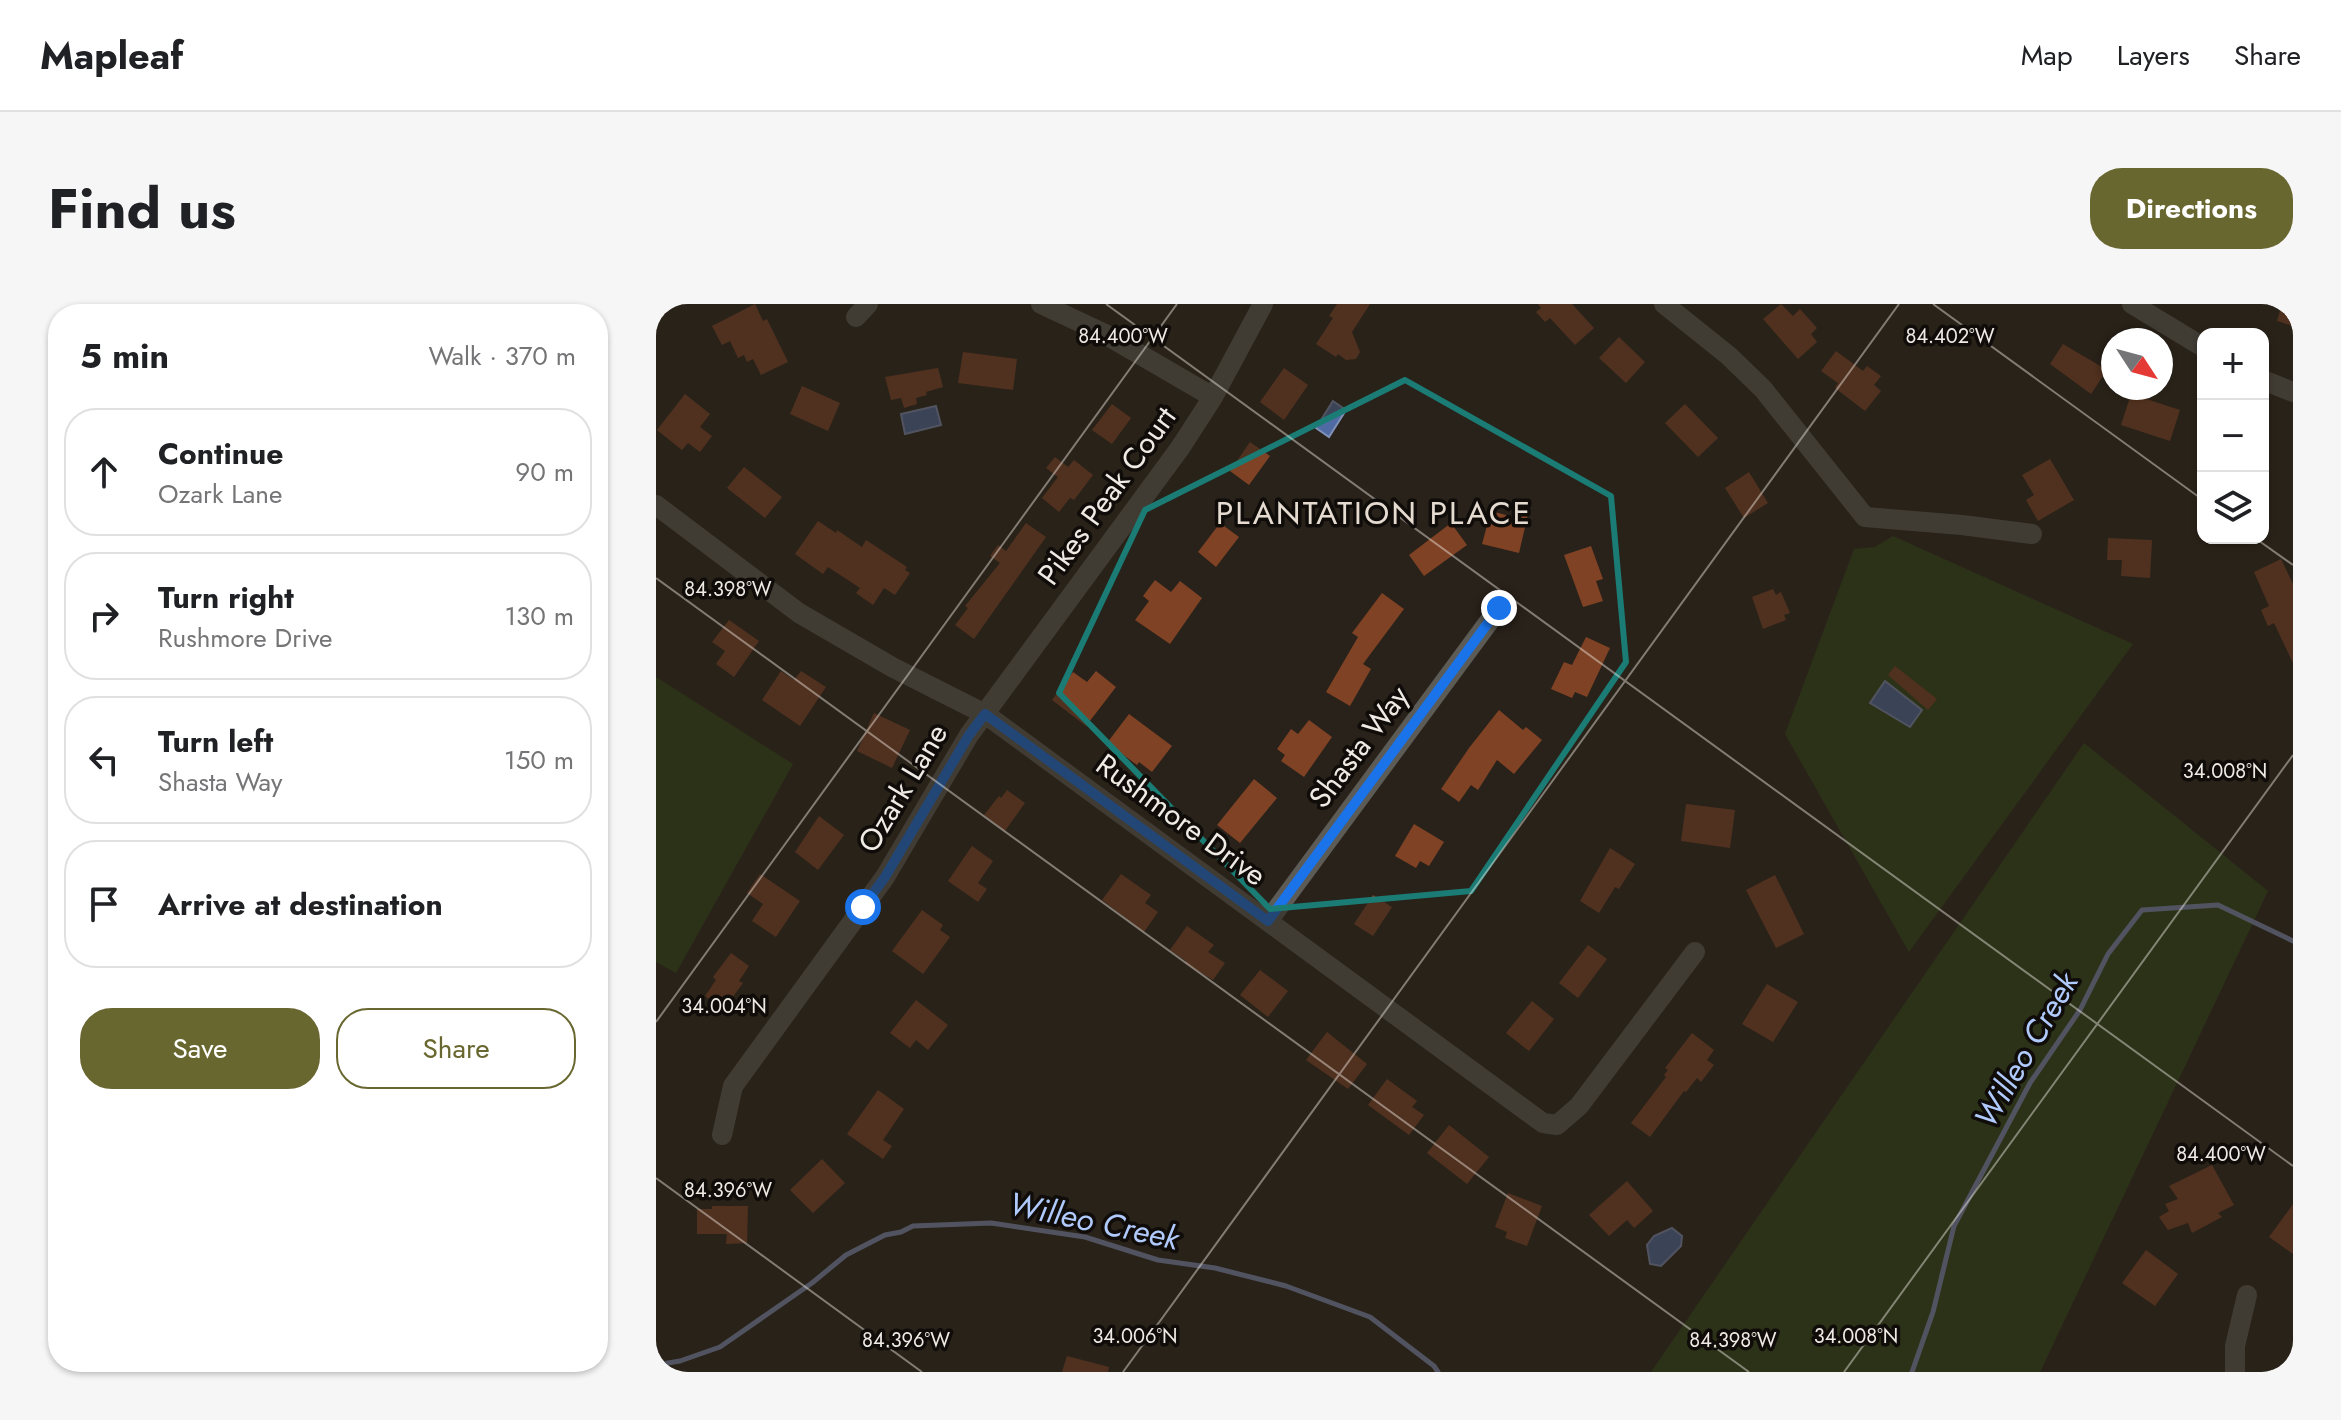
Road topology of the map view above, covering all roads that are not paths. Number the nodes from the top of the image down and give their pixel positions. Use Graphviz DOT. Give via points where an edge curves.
graph roads {
  1 [pos="1041,304"];
  2 [pos="1263,304"];
  3 [pos="1664,304"];
  4 [pos="2132,304"];
  5 [pos="2197,343"];
  6 [pos="2269,382"];
  7 [pos="2293,392"];
  8 [pos="1213,397"];
  9 [pos="656,505"];
  10 [pos="2032,534"];
  11 [pos="1499,608"];
  12 [pos="985,714"];
  13 [pos="1268,921"];
  14 [pos="1695,952"];
  15 [pos="722,1135"];
  16 [pos="2247,1295"];
  17 [pos="2235,1372"];
  1 -- 8 [label="street"];
  2 -- 8 [label="street, Pikes Peak Court"];
  3 -- 10 [label="street" via="1763,389 1865,517"];
  4 -- 5 [label="street"];
  6 -- 7 [label="street"];
  8 -- 12 [label="street, Pikes Peak Court"];
  9 -- 12 [label="street, Rushmore Drive" via="799,613"];
  11 -- 13 [label="street, Shasta Way"];
  12 -- 13 [label="street, Rushmore Drive"];
  12 -- 15 [label="street, Ozark Lane" via="885,877 733,1086"];
  13 -- 14 [label="street, Rushmore Drive" via="1531,1116 1557,1125 1579,1106"];
  16 -- 17 [label="street" via="2235,1346"];
}
